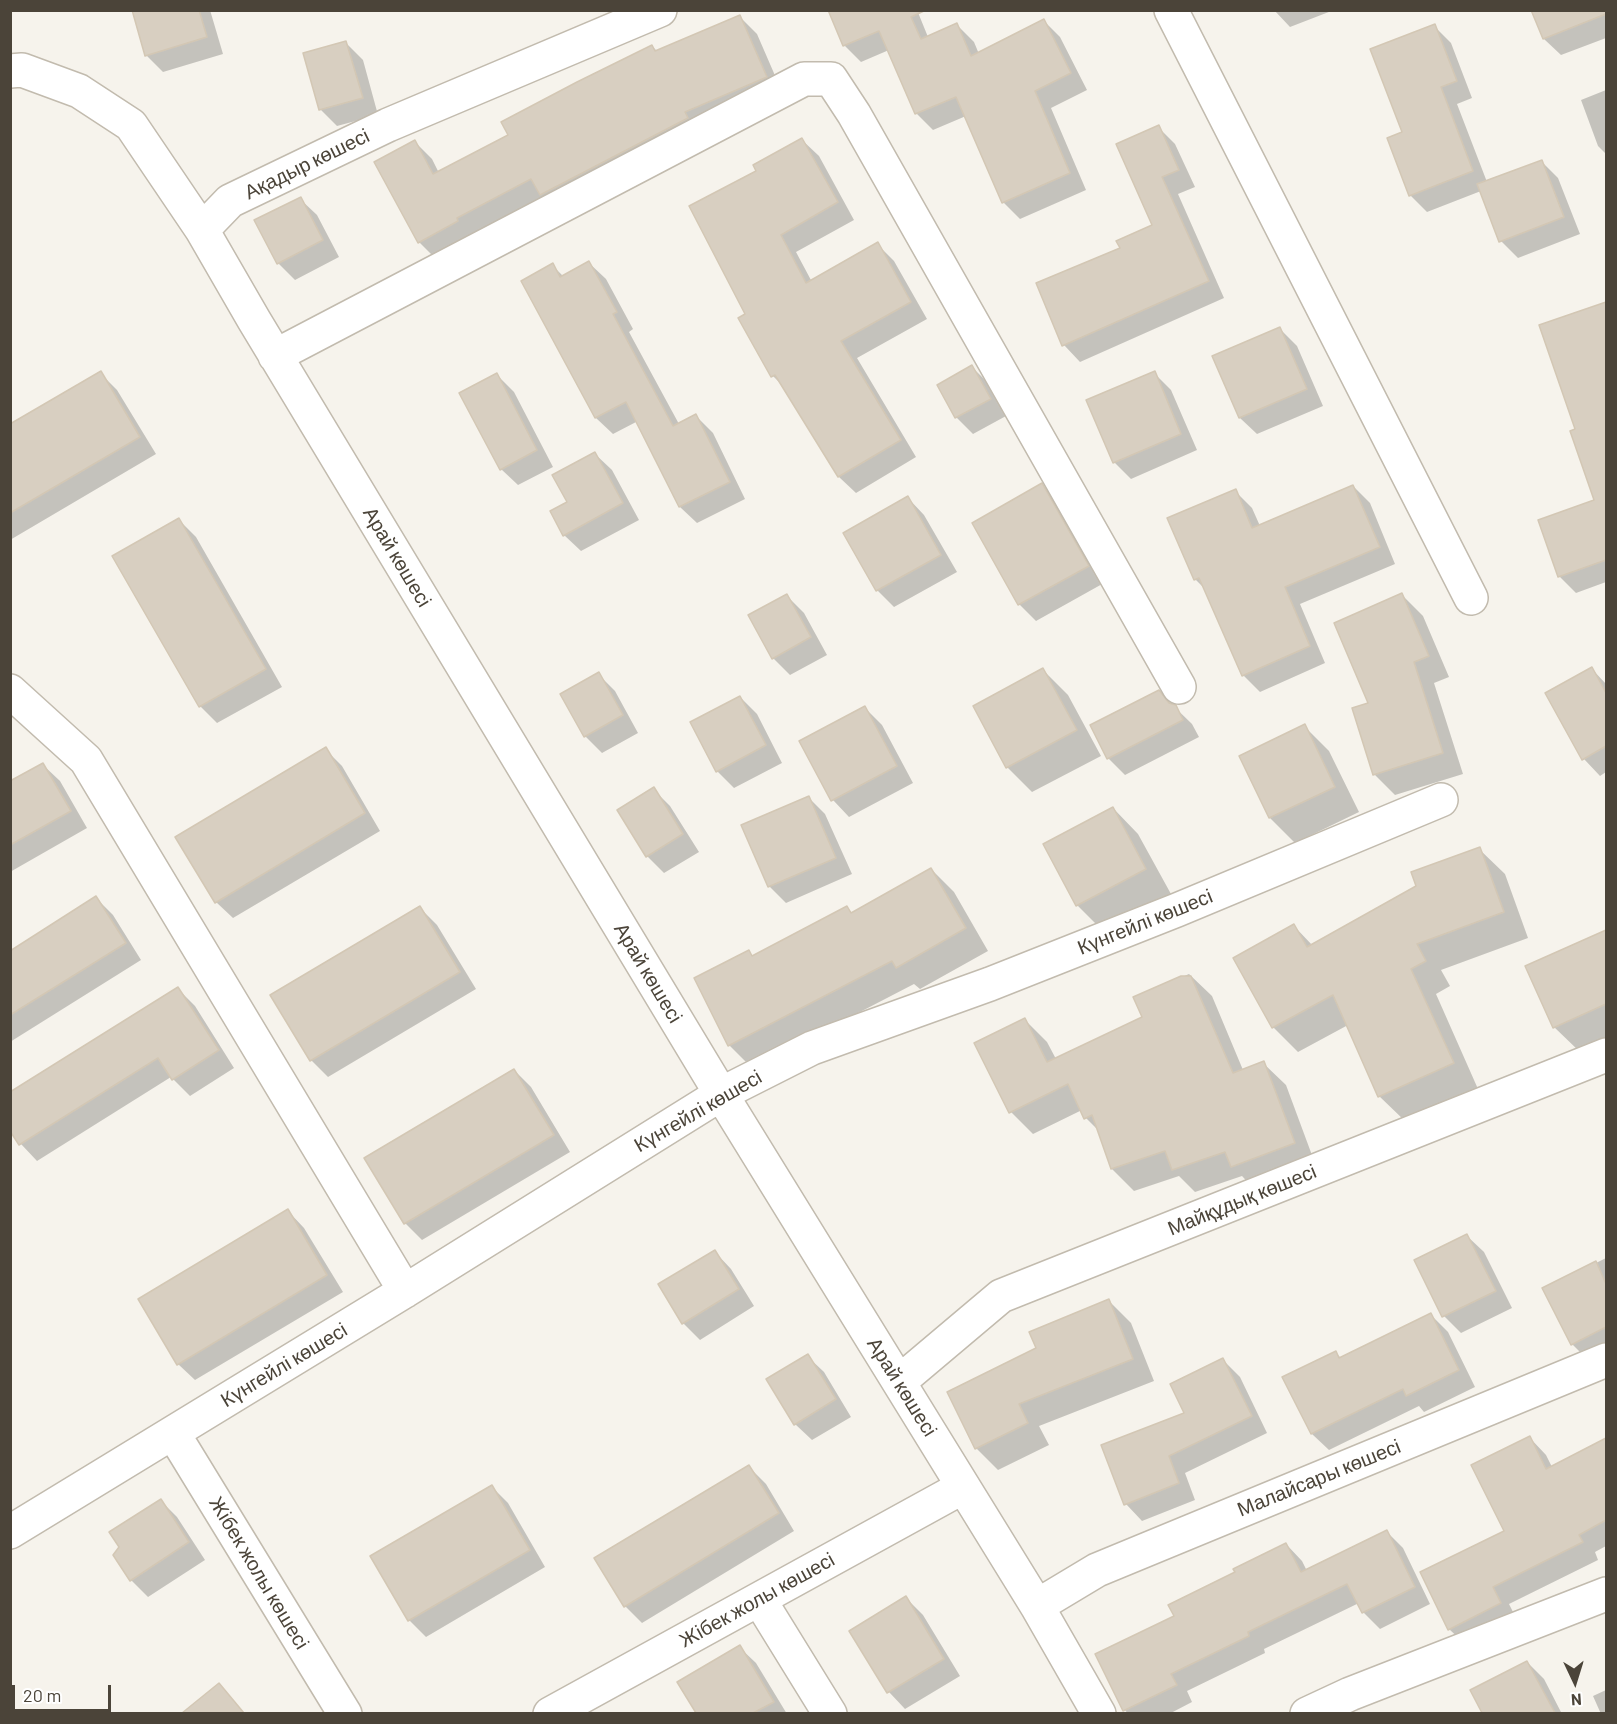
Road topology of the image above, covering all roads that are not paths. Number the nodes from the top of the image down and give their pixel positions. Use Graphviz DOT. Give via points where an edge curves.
graph roads {
  1 [pos="660,10"];
  2 [pos="1171,10"];
  3 [pos="10,71"];
  4 [pos="202,230"];
  5 [pos="275,356"];
  6 [pos="1471,598"];
  7 [pos="1179,687"];
  8 [pos="10,691"];
  9 [pos="1441,800"];
  10 [pos="1606,1055"];
  11 [pos="720,1094"];
  12 [pos="405,1291"];
  13 [pos="1606,1360"];
  14 [pos="899,1382"];
  15 [pos="173,1433"];
  16 [pos="963,1487"];
  17 [pos="10,1532"];
  18 [pos="1606,1594"];
  19 [pos="759,1599"];
  20 [pos="1036,1606"];
  21 [pos="345,1713"];
  22 [pos="550,1713"];
  23 [pos="830,1713"];
  24 [pos="1099,1713"];
  25 [pos="1307,1713"];
  1 -- 4 [label="street, Ақадыр көшесі" via="388,125 230,201"];
  2 -- 6 [label="street"];
  3 -- 4 [label="street" via="22,70 79,91 130,125"];
  4 -- 5 [label="street, Арай көшесі"];
  5 -- 7 [label="street" via="804,79 831,79"];
  5 -- 11 [label="street, Арай көшесі"];
  8 -- 12 [label="street" via="86,760"];
  9 -- 11 [label="street, Күнгейлі көшесі" via="1155,919 812,1048"];
  10 -- 14 [label="street, Майқұдық көшесі" via="1001,1296"];
  11 -- 12 [label="street, Күнгейлі көшесі"];
  11 -- 14 [label="street, Арай көшесі"];
  12 -- 15 [label="street, Күнгейлі көшесі"];
  13 -- 20 [label="street, Малайсары көшесі" via="1097,1570"];
  14 -- 16 [label="street, Арай көшесі"];
  15 -- 17 [label="street, Күнгейлі көшесі"];
  15 -- 21 [label="street, Жібек жолы көшесі"];
  16 -- 19 [label="street, Жібек жолы көшесі"];
  16 -- 20 [label="street, Арай көшесі"];
  18 -- 25 [label="street"];
  19 -- 22 [label="street, Жібек жолы көшесі"];
  19 -- 23 [label="street"];
  20 -- 24 [label="street, Арай көшесі"];
}
